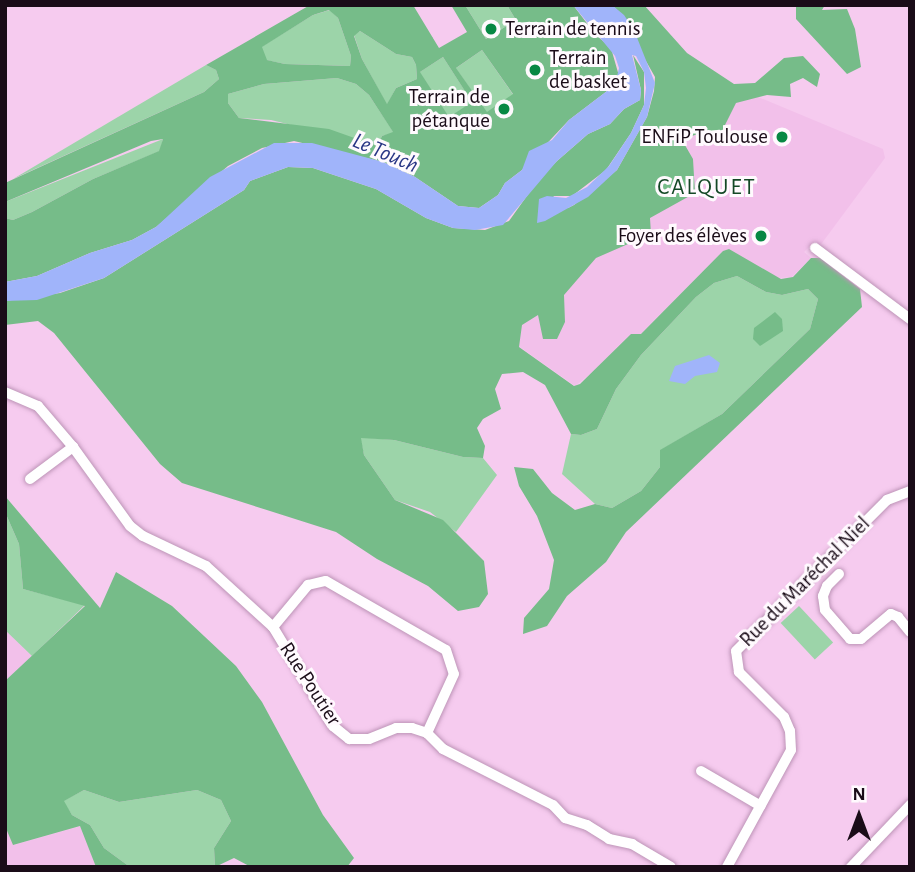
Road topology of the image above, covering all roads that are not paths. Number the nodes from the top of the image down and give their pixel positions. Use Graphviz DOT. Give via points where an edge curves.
graph roads {
  1 [pos="816,248"];
  2 [pos="910,319"];
  3 [pos="5,392"];
  4 [pos="73,447"];
  5 [pos="30,479"];
  6 [pos="910,491"];
  7 [pos="839,574"];
  8 [pos="274,627"];
  9 [pos="910,632"];
  10 [pos="427,733"];
  11 [pos="701,771"];
  12 [pos="910,804"];
  13 [pos="761,806"];
  14 [pos="671,867"];
  15 [pos="727,867"];
  16 [pos="851,867"];
  1 -- 2 [label="street"];
  3 -- 4 [label="street, Rue Poutier" via="38,406"];
  4 -- 5 [label="street"];
  4 -- 8 [label="street, Rue Poutier" via="130,526 206,566"];
  6 -- 13 [label="street, Rue du Maréchal Niel" via="887,500 736,651 739,672 784,717 790,731 791,750"];
  7 -- 9 [label="street" via="823,596 825,610 850,639 862,639 891,614"];
  8 -- 10 [label="street, Rue Poutier" via="333,726 349,739 369,739 396,728 412,727"];
  8 -- 10 [label="street" via="308,585 326,582 446,650 454,674"];
  10 -- 14 [label="street" via="443,749 553,806 565,818 609,839 632,844"];
  11 -- 13 [label="street"];
  12 -- 16 [label="street"];
  13 -- 15 [label="street, Rue du Maréchal Niel"];
}
